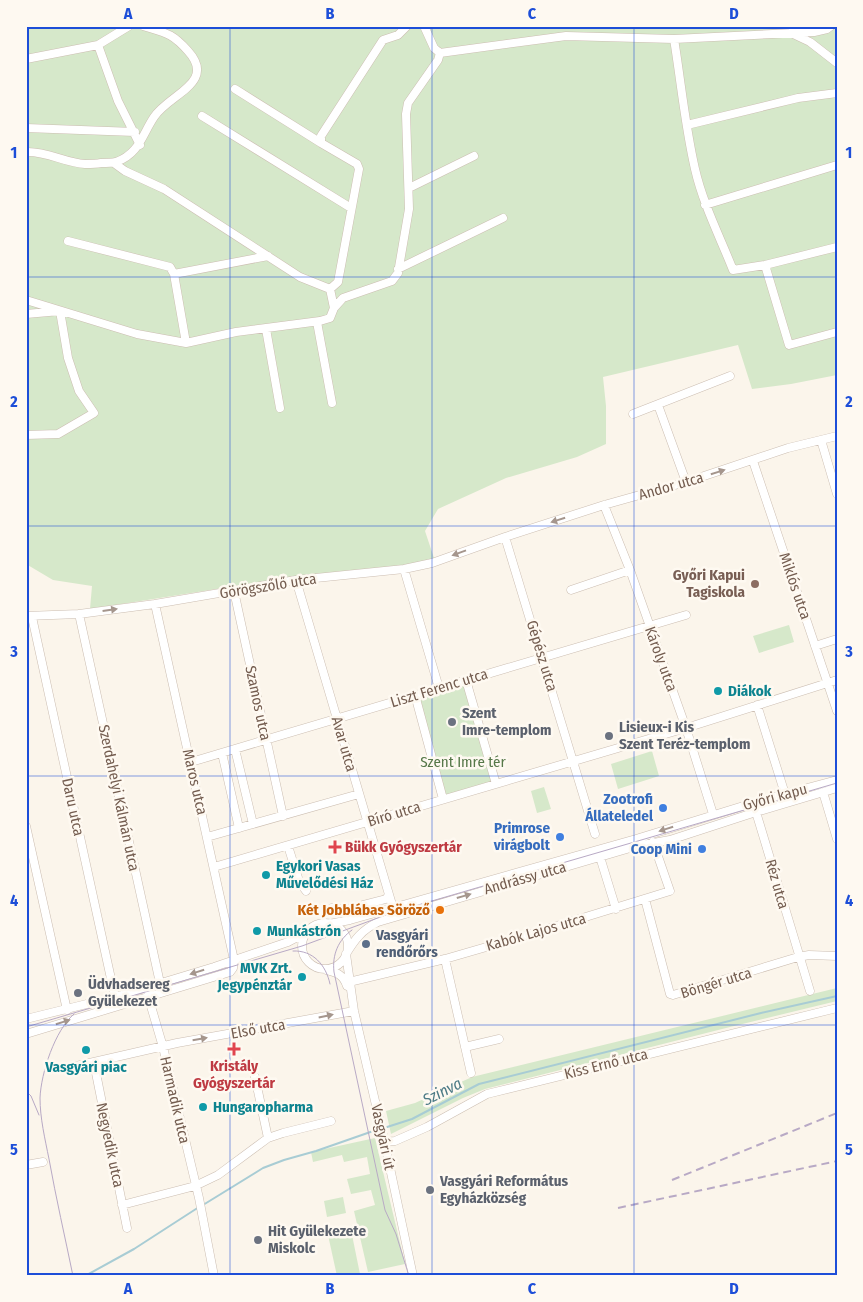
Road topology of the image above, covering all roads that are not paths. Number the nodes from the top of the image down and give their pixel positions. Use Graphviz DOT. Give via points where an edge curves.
graph roads {
  1 [pos="129,26"];
  2 [pos="143,26"];
  3 [pos="407,26"];
  4 [pos="424,26"];
  5 [pos="831,26"];
  6 [pos="789,32"];
  7 [pos="814,32"];
  8 [pos="674,39"];
  9 [pos="810,42"];
  10 [pos="98,45"];
  11 [pos="440,53"];
  12 [pos="26,59"];
  13 [pos="837,63"];
  14 [pos="234,89"];
  15 [pos="837,93"];
  16 [pos="202,116"];
  17 [pos="687,125"];
  18 [pos="26,128"];
  19 [pos="134,132"];
  20 [pos="321,143"];
  21 [pos="140,145"];
  22 [pos="26,152"];
  23 [pos="474,156"];
  24 [pos="114,163"];
  25 [pos="837,165"];
  26 [pos="409,188"];
  27 [pos="706,205"];
  28 [pos="351,208"];
  29 [pos="503,218"];
  30 [pos="68,241"];
  31 [pos="836,250"];
  32 [pos="268,256"];
  33 [pos="765,264"];
  34 [pos="398,269"];
  35 [pos="174,274"];
  36 [pos="330,289"];
  37 [pos="26,300"];
  38 [pos="334,308"];
  39 [pos="60,311"];
  40 [pos="26,314"];
  41 [pos="317,322"];
  42 [pos="266,329"];
  43 [pos="837,332"];
  44 [pos="186,343"];
  45 [pos="730,376"];
  46 [pos="332,403"];
  47 [pos="658,405"];
  48 [pos="280,408"];
  49 [pos="633,414"];
  50 [pos="26,435"];
  51 [pos="837,436"];
  52 [pos="821,440"];
  53 [pos="753,461"];
  54 [pos="686,482"];
  55 [pos="837,494"];
  56 [pos="604,505"];
  57 [pos="505,537"];
  58 [pos="404,569"];
  59 [pos="630,570"];
  60 [pos="296,580"];
  61 [pos="571,590"];
  62 [pos="234,591"];
  63 [pos="155,604"];
  64 [pos="79,614"];
  65 [pos="686,614"];
  66 [pos="29,616"];
  67 [pos="648,626"];
  68 [pos="837,639"];
  69 [pos="816,646"];
  70 [pos="542,658"];
  71 [pos="466,680"];
  72 [pos="837,680"];
  73 [pos="827,683"];
  74 [pos="439,688"];
  75 [pos="415,695"];
  76 [pos="757,705"];
  77 [pos="837,711"];
  78 [pos="337,719"];
  79 [pos="686,728"];
  80 [pos="266,740"];
  81 [pos="236,749"];
  82 [pos="222,753"];
  83 [pos="573,761"];
  84 [pos="191,762"];
  85 [pos="837,780"];
  86 [pos="496,784"];
  87 [pos="837,788"];
  88 [pos="823,792"];
  89 [pos="359,794"];
  90 [pos="785,794"];
  91 [pos="444,799"];
  92 [pos="756,812"];
  93 [pos="713,814"];
  94 [pos="282,816"];
  95 [pos="367,822"];
  96 [pos="254,824"];
  97 [pos="718,825"];
  98 [pos="26,826"];
  99 [pos="239,828"];
  100 [pos="595,834"];
  101 [pos="207,836"];
  102 [pos="837,839"];
  103 [pos="653,842"];
  104 [pos="288,846"];
  105 [pos="600,857"];
  106 [pos="214,867"];
  107 [pos="306,891"];
  108 [pos="645,899"];
  109 [pos="391,904"];
  110 [pos="332,908"];
  111 [pos="616,908"];
  112 [pos="329,924"];
  113 [pos="307,932"];
  114 [pos="346,954"];
  115 [pos="837,956"];
  116 [pos="798,957"];
  117 [pos="445,958"];
  118 [pos="234,960"];
  119 [pos="322,969"];
  120 [pos="349,982"];
  121 [pos="156,984"];
  122 [pos="810,991"];
  123 [pos="114,997"];
  124 [pos="146,999"];
  125 [pos="351,999"];
  126 [pos="837,1008"];
  127 [pos="68,1010"];
  128 [pos="354,1010"];
  129 [pos="26,1019"];
  130 [pos="26,1034"];
  131 [pos="499,1039"];
  132 [pos="163,1047"];
  133 [pos="465,1047"];
  134 [pos="94,1063"];
  135 [pos="72,1067"];
  136 [pos="471,1072"];
  137 [pos="255,1077"];
  138 [pos="332,1121"];
  139 [pos="268,1138"];
  140 [pos="384,1142"];
  141 [pos="43,1162"];
  142 [pos="26,1165"];
  143 [pos="196,1186"];
  144 [pos="122,1205"];
  145 [pos="127,1228"];
  146 [pos="214,1276"];
  147 [pos="412,1276"];
  1 -- 10 [label="street"];
  2 -- 21 [label="street" via="177,39 195,59 198,74 154,117"];
  3 -- 20 [label="street" via="398,35 382,40 321,136"];
  4 -- 11 [label="street" via="434,48"];
  5 -- 7 [label="street"];
  6 -- 7 [label="street"];
  6 -- 8 [label="street"];
  6 -- 9 [label="street"];
  7 -- 9 [label="street"];
  8 -- 11 [label="street" via="566,36"];
  8 -- 17 [label="street"];
  9 -- 13 [label="street"];
  10 -- 12 [label="street"];
  10 -- 19 [label="street" via="118,101"];
  11 -- 26 [label="street" via="408,103"];
  14 -- 20 [label="street"];
  15 -- 17 [label="street" via="798,98"];
  16 -- 28 [label="street"];
  17 -- 27 [label="street" via="695,170"];
  18 -- 19 [label="street"];
  19 -- 21 [label="street"];
  20 -- 28 [label="street" via="357,164 359,169"];
  21 -- 24 [label="street"];
  22 -- 24 [label="street" via="38,151 84,164"];
  23 -- 26 [label="street"];
  24 -- 32 [label="street" via="125,172 164,189"];
  25 -- 27 [label="street"];
  26 -- 34 [label="street" via="409,209"];
  27 -- 33 [label="street" via="733,270"];
  28 -- 36 [label="street" via="338,282"];
  29 -- 34 [label="street"];
  30 -- 35 [label="street" via="170,267"];
  31 -- 33 [label="street"];
  32 -- 35 [label="street"];
  32 -- 36 [label="street" via="300,277"];
  33 -- 43 [label="street" via="789,345"];
  34 -- 38 [label="street" via="392,281 343,298"];
  35 -- 44 [label="street"];
  36 -- 38 [label="street"];
  37 -- 39 [label="street"];
  38 -- 41 [label="street" via="330,318"];
  39 -- 40 [label="street"];
  39 -- 44 [label="street" via="137,334"];
  39 -- 50 [label="street" via="68,358 79,391 94,413 58,434"];
  41 -- 42 [label="street"];
  41 -- 46 [label="street"];
  42 -- 44 [label="street"];
  42 -- 48 [label="street"];
  45 -- 47 [label="street"];
  47 -- 49 [label="street"];
  47 -- 54 [label="street"];
  51 -- 52 [label="street, Andor utca"];
  52 -- 53 [label="street, Andor utca"];
  52 -- 55 [label="street"];
  54 -- 53 [label="street, Andor utca, one-way"];
  53 -- 69 [label="street, Miklós utca"];
  54 -- 56 [label="street, Andor utca"];
  56 -- 57 [label="street, Andor utca, one-way"];
  56 -- 59 [label="street, Károly utca"];
  57 -- 58 [label="street, Görögszőlő utca, one-way" via="432,563"];
  57 -- 70 [label="street, Gépész utca"];
  58 -- 60 [label="street, Görögszőlő utca"];
  58 -- 74 [label="street"];
  59 -- 61 [label="street"];
  59 -- 67 [label="street, Károly utca"];
  60 -- 62 [label="street, Görögszőlő utca"];
  60 -- 78 [label="street, Avar utca"];
  62 -- 63 [label="street, Görögszőlő utca"];
  62 -- 80 [label="street, Szamos utca"];
  64 -- 63 [label="street, Görögszőlő utca, one-way"];
  63 -- 84 [label="street, Maros utca"];
  64 -- 66 [label="street, Görögszőlő utca"];
  64 -- 121 [label="street, Szerdahelyi Kálmán utca"];
  65 -- 67 [label="street, Liszt Ferenc utca"];
  66 -- 123 [label="street, Daru utca"];
  67 -- 70 [label="street, Liszt Ferenc utca"];
  67 -- 79 [label="street, Károly utca"];
  68 -- 69 [label="street"];
  69 -- 73 [label="street, Miklós utca"];
  70 -- 71 [label="street, Liszt Ferenc utca"];
  70 -- 83 [label="street, Gépész utca"];
  71 -- 74 [label="street, Liszt Ferenc utca"];
  71 -- 86 [label="street"];
  72 -- 73 [label="street, Bíró utca"];
  73 -- 76 [label="street, Bíró utca"];
  73 -- 77 [label="street, Miklós utca"];
  74 -- 75 [label="street, Liszt Ferenc utca"];
  75 -- 78 [label="street, Liszt Ferenc utca"];
  75 -- 91 [label="street"];
  76 -- 79 [label="street, Bíró utca"];
  76 -- 90 [label="street"];
  78 -- 80 [label="street, Liszt Ferenc utca"];
  78 -- 89 [label="street, Avar utca"];
  79 -- 83 [label="street, Bíró utca"];
  79 -- 93 [label="street, Károly utca"];
  80 -- 81 [label="street, Liszt Ferenc utca"];
  80 -- 94 [label="street, Szamos utca"];
  81 -- 82 [label="street, Liszt Ferenc utca"];
  81 -- 96 [label="street"];
  82 -- 84 [label="street, Liszt Ferenc utca"];
  82 -- 99 [label="street"];
  83 -- 86 [label="street, Bíró utca"];
  83 -- 100 [label="street, Gépész utca"];
  84 -- 101 [label="street, Maros utca"];
  85 -- 90 [label="street, Győri kapu"];
  86 -- 91 [label="street, Bíró utca"];
  87 -- 88 [label="street, Győri kapu"];
  88 -- 92 [label="street, Győri kapu"];
  88 -- 102 [label="street"];
  89 -- 94 [label="street"];
  89 -- 95 [label="street, Avar utca"];
  90 -- 93 [label="street, Győri kapu"];
  91 -- 95 [label="street, Bíró utca"];
  92 -- 97 [label="street, Győri kapu"];
  92 -- 116 [label="street, Réz utca"];
  93 -- 109 [label="street, Andrássy utca, one-way" via="636,839"];
  94 -- 96 [label="street"];
  95 -- 104 [label="street, Bíró utca"];
  95 -- 109 [label="street, Avar utca"];
  96 -- 99 [label="street"];
  97 -- 103 [label="street, Andrássy utca"];
  98 -- 127 [label="street"];
  99 -- 101 [label="street"];
  101 -- 106 [label="street, Maros utca"];
  103 -- 105 [label="street, Andrássy utca"];
  103 -- 108 [label="street, Kabók Lajos utca" via="670,891"];
  104 -- 106 [label="street, Bíró utca"];
  104 -- 107 [label="street" via="299,881"];
  105 -- 111 [label="street"];
  114 -- 105 [label="street, Andrássy utca, one-way" via="357,936 378,922"];
  106 -- 118 [label="street, Maros utca"];
  108 -- 111 [label="street, Kabók Lajos utca"];
  108 -- 116 [label="street, Böngér utca" via="670,994"];
  109 -- 110 [label="street" via="386,899 347,909"];
  109 -- 112 [label="street, Andrássy utca" via="350,920"];
  111 -- 117 [label="street, Kabók Lajos utca"];
  112 -- 113 [label="street" via="317,925"];
  112 -- 114 [label="street" via="336,926 345,936 348,944"];
  113 -- 118 [label="street" via="288,942"];
  113 -- 119 [label="street" via="302,946 304,955 310,963"];
  114 -- 119 [label="street" via="337,966"];
  114 -- 120 [label="street, Vasgyári út"];
  115 -- 116 [label="street"];
  116 -- 122 [label="street, Réz utca"];
  117 -- 120 [label="street, Kabók Lajos utca"];
  117 -- 133 [label="street"];
  118 -- 121 [label="street, one-way"];
  118 -- 124 [label="street" via="230,972"];
  119 -- 125 [label="street, Vasgyári út" via="342,976"];
  120 -- 125 [label="street, Vasgyári út"];
  121 -- 123 [label="street"];
  121 -- 124 [label="street"];
  123 -- 127 [label="street"];
  130 -- 124 [label="street, one-way"];
  124 -- 132 [label="street, Harmadik utca"];
  125 -- 128 [label="street, Vasgyári út"];
  126 -- 140 [label="street, Kiss Ernő utca" via="488,1094 395,1141"];
  127 -- 129 [label="street"];
  132 -- 128 [label="street, Első utca, one-way"];
  128 -- 140 [label="street, Vasgyári út"];
  131 -- 133 [label="street"];
  132 -- 134 [label="street, Első utca"];
  132 -- 143 [label="street, Harmadik utca"];
  133 -- 136 [label="street"];
  134 -- 135 [label="street, Első utca"];
  134 -- 144 [label="street, Negyedik utca"];
  137 -- 139 [label="street"];
  138 -- 139 [label="street"];
  139 -- 143 [label="street" via="218,1175"];
  140 -- 147 [label="street, Vasgyári út"];
  141 -- 142 [label="street"];
  143 -- 144 [label="street"];
  143 -- 146 [label="street, Harmadik utca"];
  144 -- 145 [label="street, Negyedik utca"];
}
